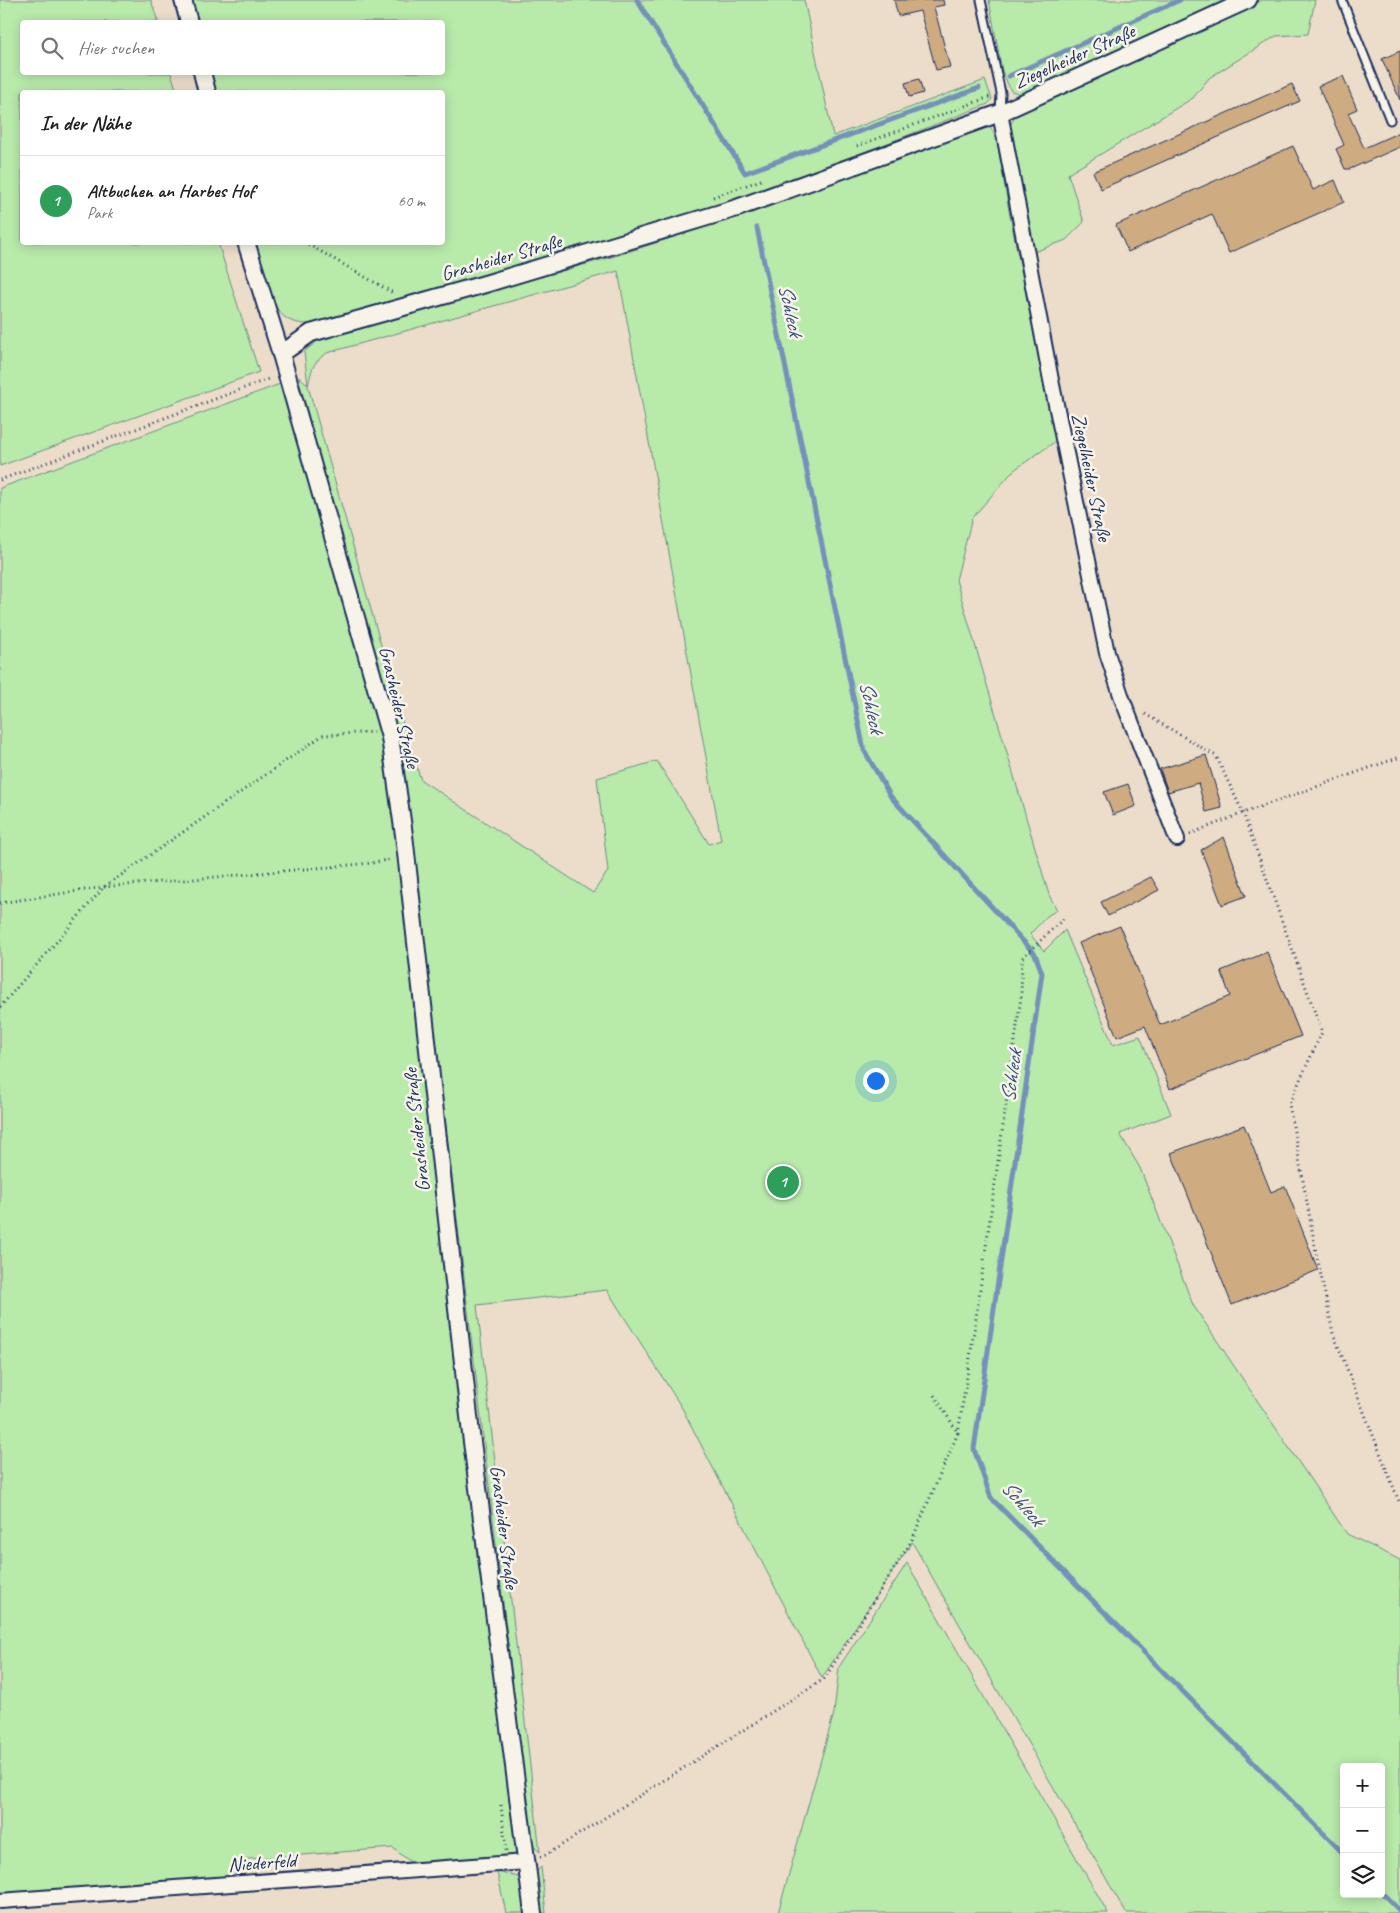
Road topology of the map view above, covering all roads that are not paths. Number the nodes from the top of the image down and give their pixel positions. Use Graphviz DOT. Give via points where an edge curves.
graph roads {
  1 [pos="183,0"];
  2 [pos="981,0"];
  3 [pos="1248,0"];
  4 [pos="1342,0"];
  5 [pos="188,20"];
  6 [pos="203,75"];
  7 [pos="206,90"];
  8 [pos="1000,113"];
  9 [pos="1390,120"];
  10 [pos="742,206"];
  11 [pos="247,245"];
  12 [pos="281,354"];
  13 [pos="1177,839"];
  14 [pos="527,1862"];
  15 [pos="0,1901"];
  16 [pos="534,1913"];
  1 -- 5 [label="street"];
  2 -- 8 [label="lane" via="1001,93"];
  3 -- 8 [label="street, Ziegelheider Straße"];
  4 -- 9 [label="lane"];
  6 -- 7 [label="street"];
  8 -- 10 [label="street, Ziegelheider Straße"];
  8 -- 13 [label="street, Ziegelheider Straße" via="1050,380 1107,653"];
  10 -- 12 [label="street, Grasheider Straße" via="311,333"];
  11 -- 12 [label="street, Grasheider Straße"];
  12 -- 14 [label="street, Grasheider Straße" via="390,737 404,835 471,1434"];
  14 -- 15 [label="street, Niederfeld"];
  14 -- 16 [label="street, Grasheider Straße"];
}
